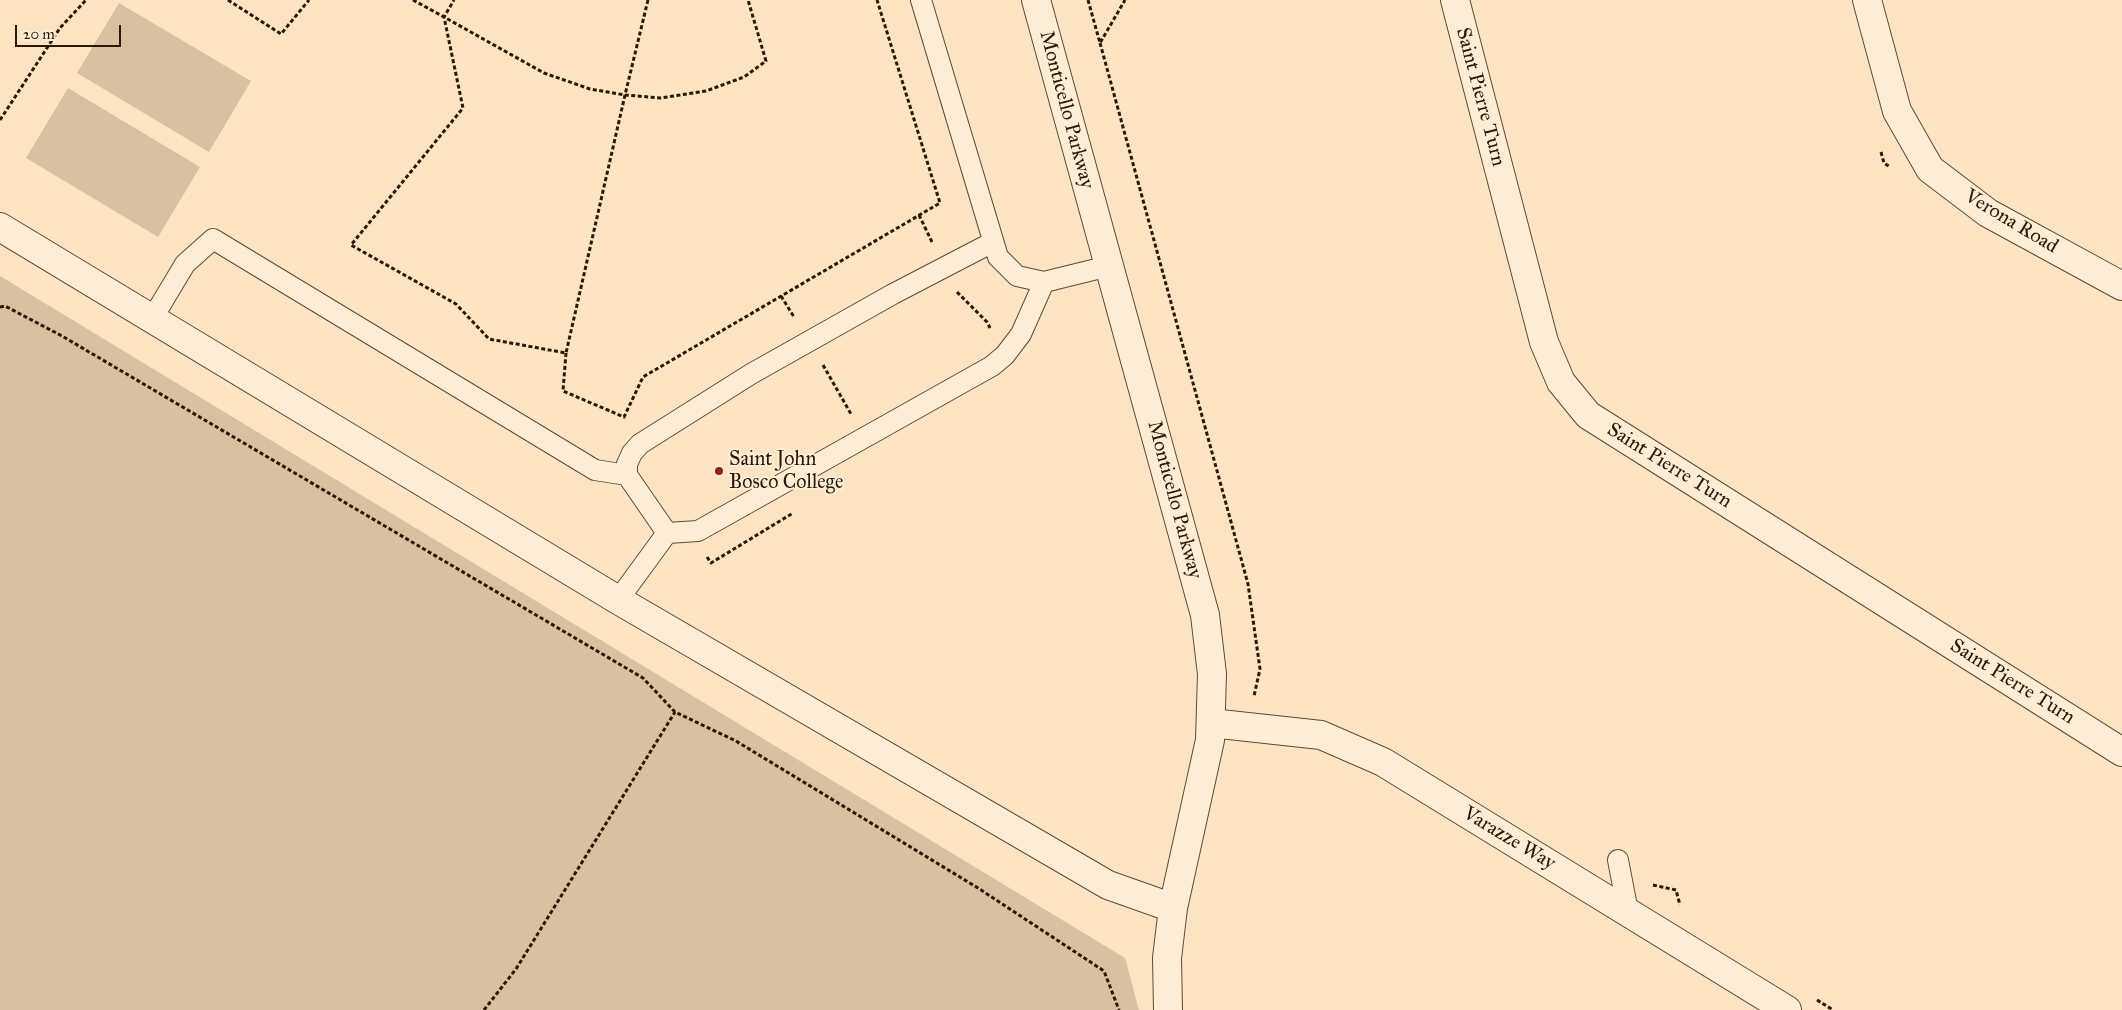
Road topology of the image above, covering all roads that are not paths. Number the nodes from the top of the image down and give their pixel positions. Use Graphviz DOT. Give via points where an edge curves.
graph roads {
  1 [pos="921,0"];
  2 [pos="1036,0"];
  3 [pos="1455,0"];
  4 [pos="1867,0"];
  5 [pos="0,227"];
  6 [pos="993,242"];
  7 [pos="1109,266"];
  8 [pos="1044,282"];
  9 [pos="2122,286"];
  10 [pos="152,319"];
  11 [pos="626,475"];
  12 [pos="667,533"];
  13 [pos="618,600"];
  14 [pos="1211,722"];
  15 [pos="2122,752"];
  16 [pos="1618,860"];
  17 [pos="1173,908"];
  18 [pos="1628,912"];
  19 [pos="1168,1010"];
  20 [pos="1787,1010"];
  1 -- 6 [label="lane"];
  2 -- 7 [label="street, Monticello Parkway"];
  3 -- 15 [label="street, Saint Pierre Turn" via="1544,342 1561,382 1588,415"];
  4 -- 9 [label="street, Verona Road" via="1897,111 1930,169 1988,213"];
  5 -- 10 [label="street"];
  6 -- 8 [label="lane" via="998,257 1017,276"];
  6 -- 11 [label="lane" via="751,374 640,444 627,464"];
  7 -- 8 [label="lane"];
  7 -- 14 [label="street, Monticello Parkway" via="1206,615 1212,674"];
  8 -- 12 [label="lane" via="1021,334 992,366 698,531"];
  10 -- 11 [label="lane" via="185,264 212,239 594,470"];
  10 -- 13 [label="street"];
  11 -- 12 [label="lane"];
  12 -- 13 [label="lane"];
  13 -- 17 [label="street" via="1108,885"];
  14 -- 17 [label="street, Monticello Parkway" via="1210,740"];
  14 -- 18 [label="street, Varazze Way" via="1321,735 1383,762"];
  16 -- 18 [label="lane"];
  17 -- 19 [label="street, Monticello Parkway" via="1167,958"];
  18 -- 20 [label="street, Varazze Way"];
}
